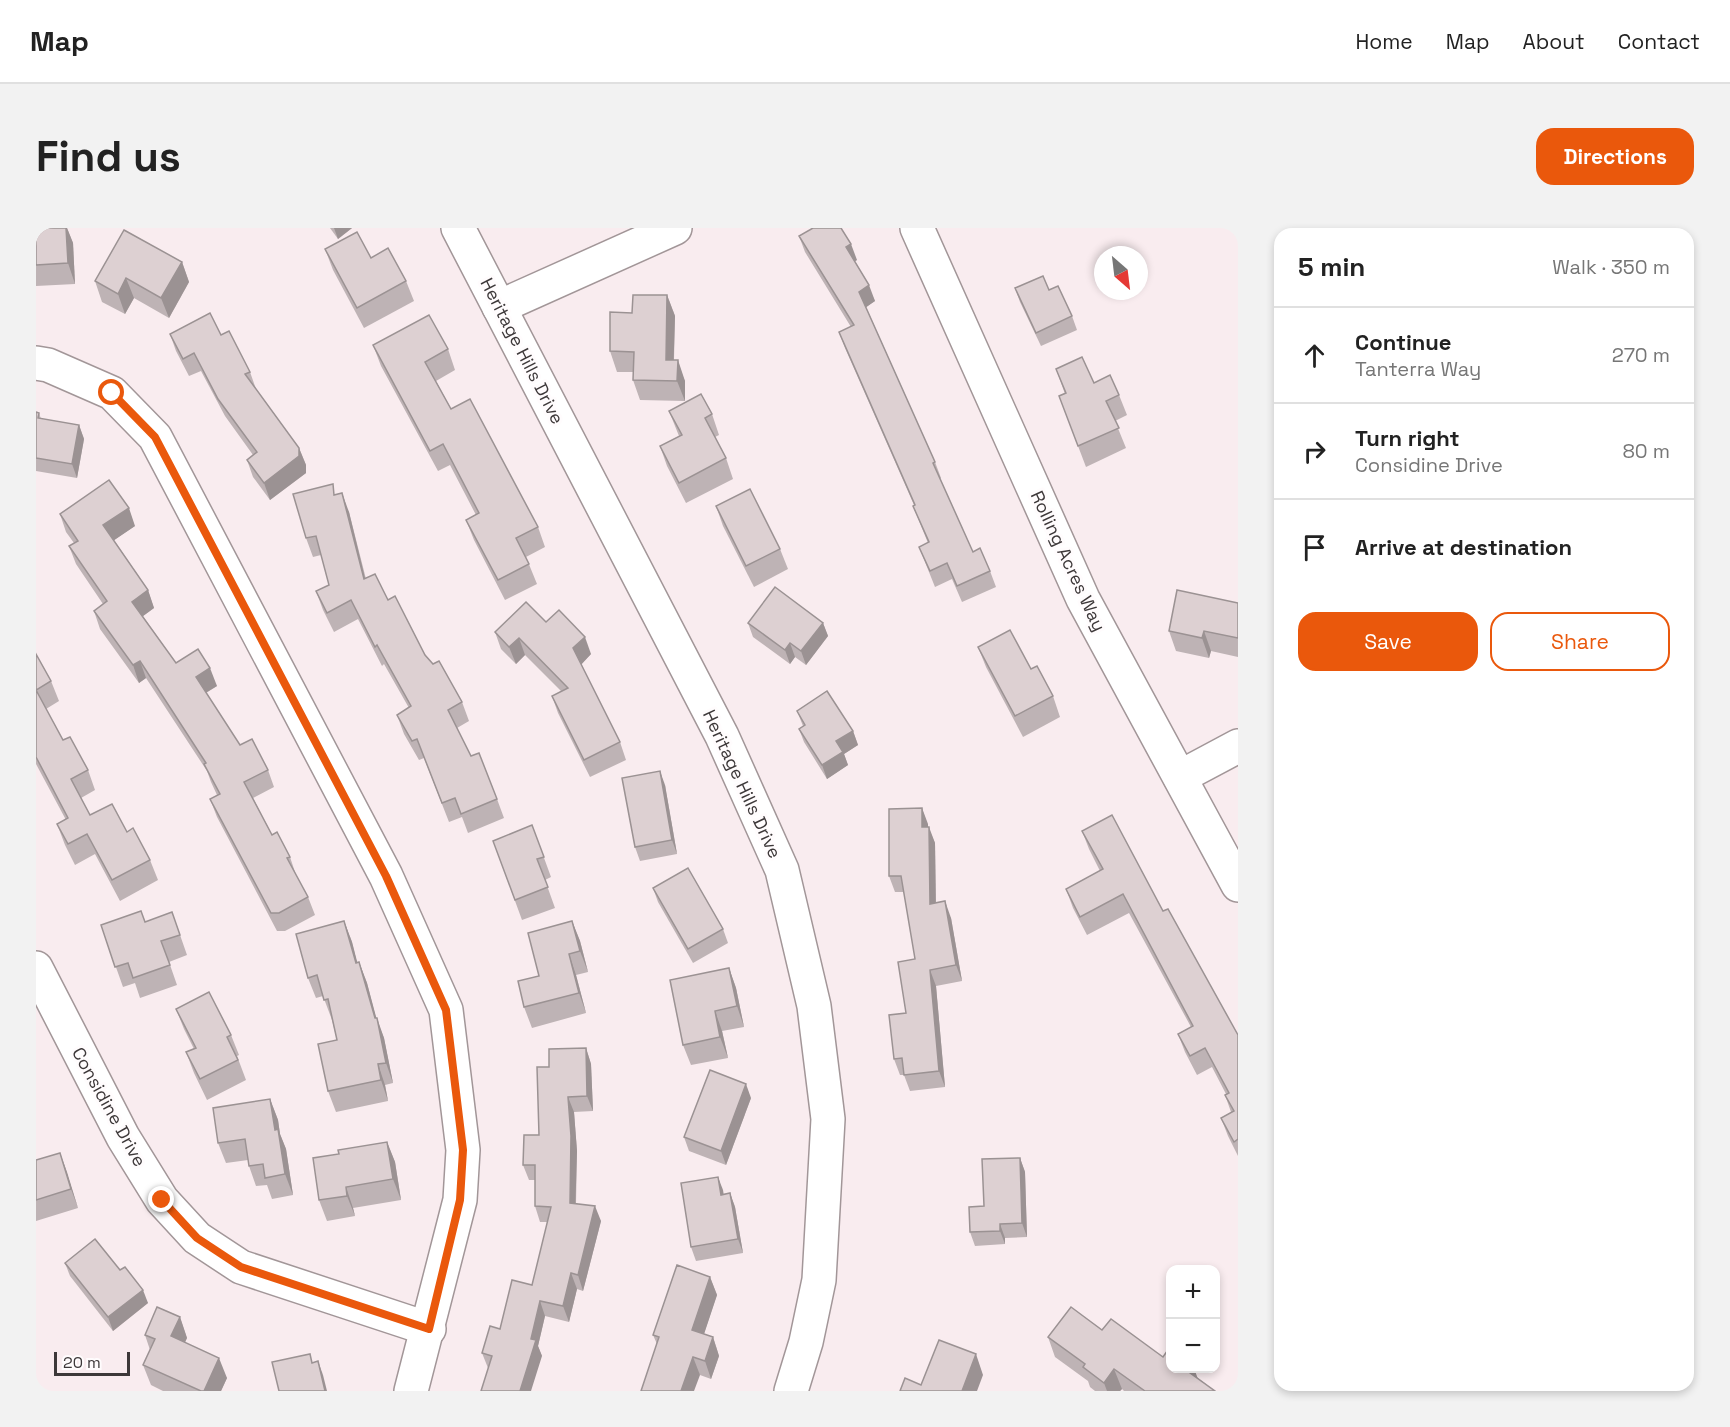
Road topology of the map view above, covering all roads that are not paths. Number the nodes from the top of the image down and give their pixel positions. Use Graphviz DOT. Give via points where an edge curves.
graph roads {
  1 [pos="458,228"];
  2 [pos="675,228"];
  3 [pos="917,228"];
  4 [pos="500,307"];
  5 [pos="36,363"];
  6 [pos="1238,746"];
  7 [pos="1180,777"];
  8 [pos="1238,885"];
  9 [pos="36,968"];
  10 [pos="429,1329"];
  11 [pos="411,1391"];
  12 [pos="791,1391"];
  1 -- 4 [label="street, Heritage Hills Drive"];
  2 -- 4 [label="street"];
  3 -- 7 [label="street, Rolling Acres Way" via="1083,599"];
  4 -- 12 [label="street, Heritage Hills Drive" via="722,736 782,870 814,1006 828,1119 819,1280"];
  5 -- 10 [label="street" via="112,393 155,437 386,876 446,1010 463,1150 460,1200"];
  6 -- 7 [label="street"];
  7 -- 8 [label="street, Rolling Acres Way"];
  9 -- 10 [label="street, Considine Drive" via="123,1137 162,1200 197,1238 241,1267"];
  10 -- 11 [label="street"];
}
